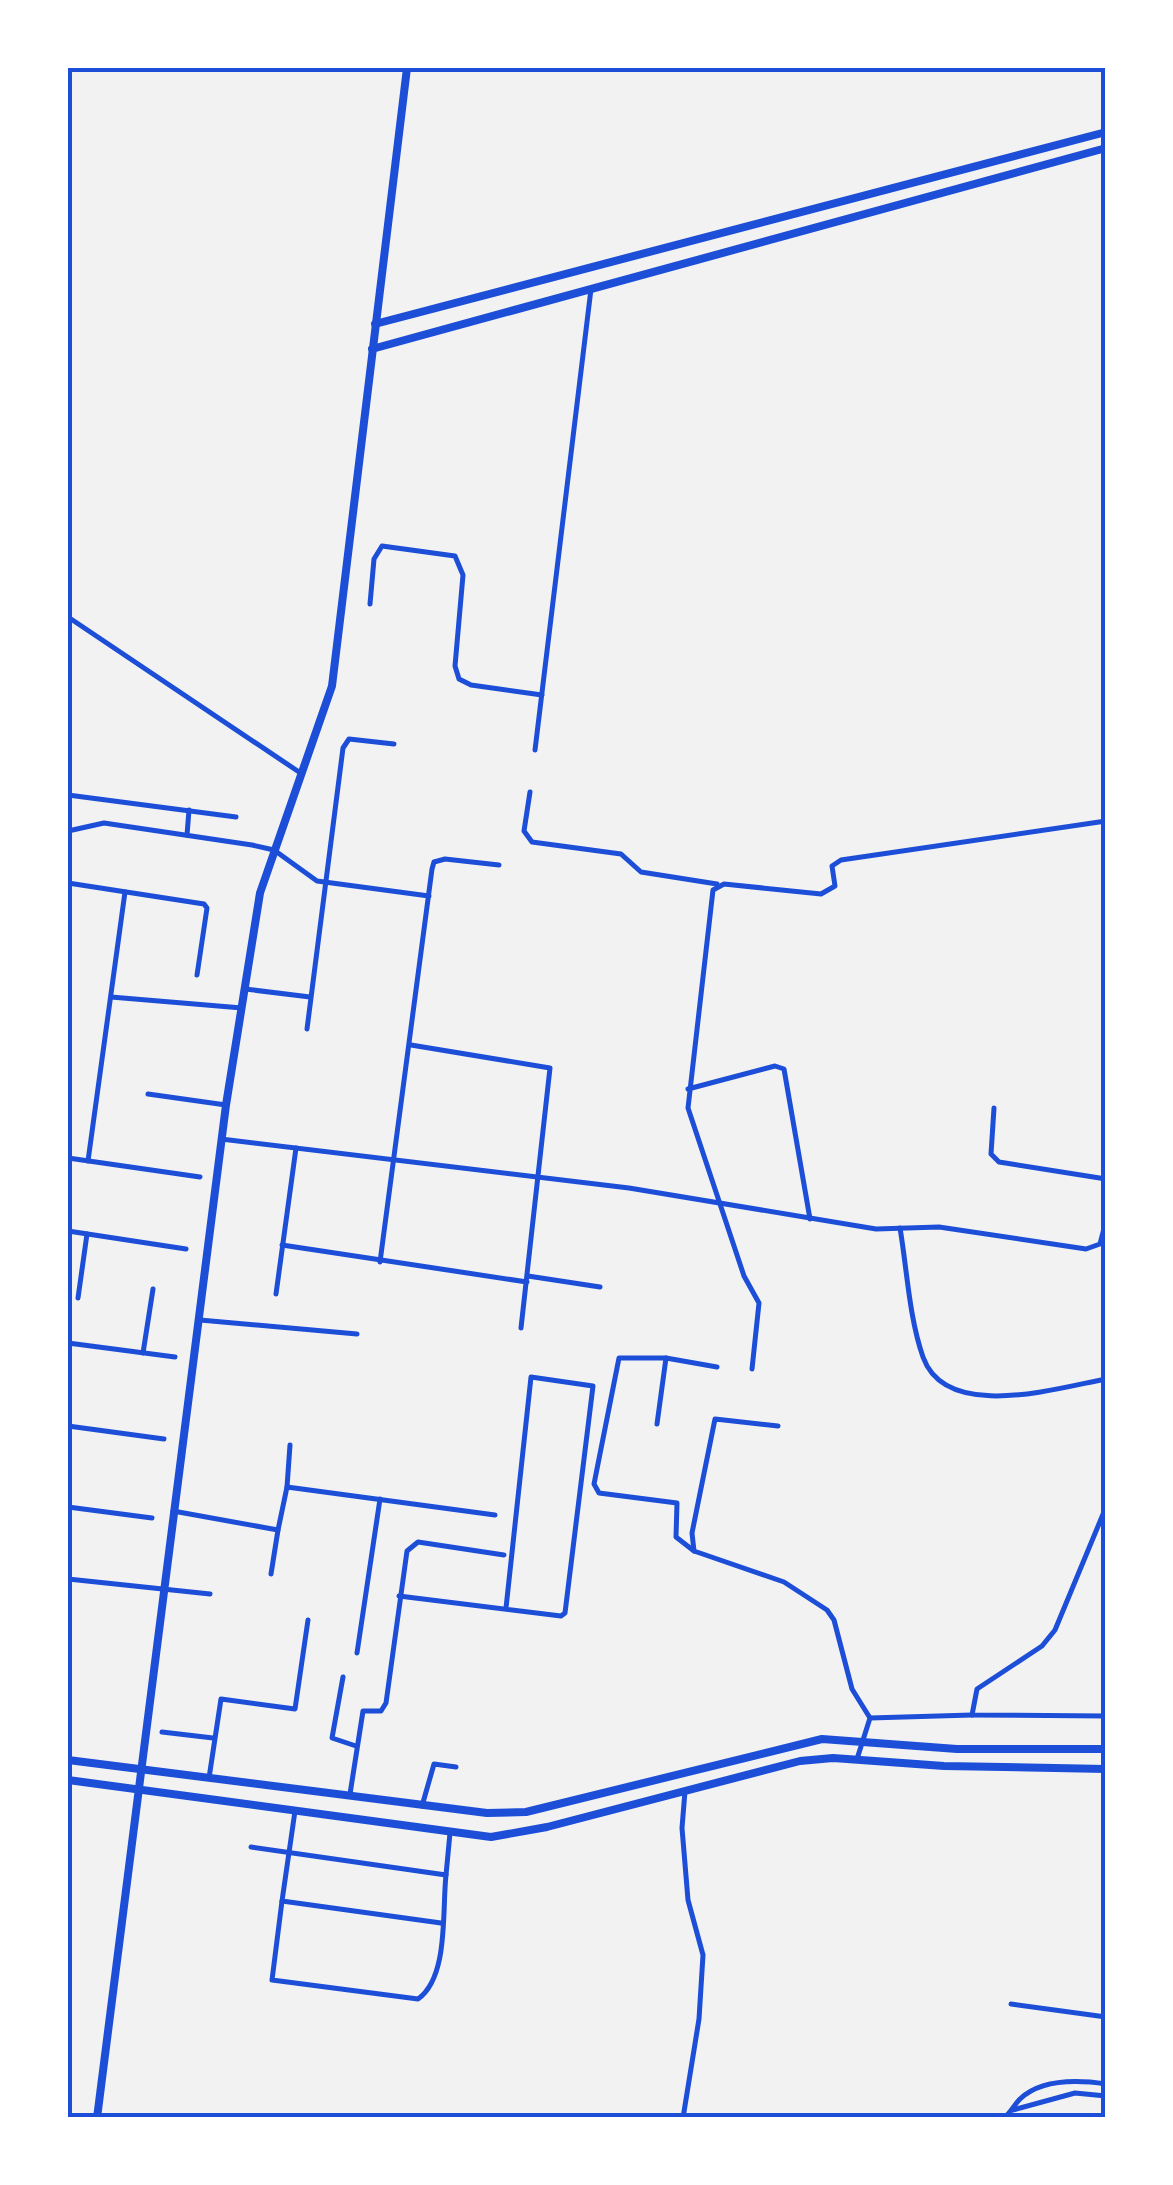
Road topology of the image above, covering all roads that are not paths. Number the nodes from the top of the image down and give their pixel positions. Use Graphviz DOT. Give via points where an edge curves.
graph roads {
  1 [pos="407,68"];
  2 [pos="1106,132"];
  3 [pos="1106,148"];
  4 [pos="592,289"];
  5 [pos="375,324"];
  6 [pos="372,349"];
  7 [pos="370,604"];
  8 [pos="68,617"];
  9 [pos="542,694"];
  10 [pos="394,744"];
  11 [pos="535,750"];
  12 [pos="302,774"];
  13 [pos="530,792"];
  14 [pos="68,795"];
  15 [pos="190,810"];
  16 [pos="236,817"];
  17 [pos="1106,821"];
  18 [pos="68,831"];
  19 [pos="187,835"];
  20 [pos="274,850"];
  21 [pos="499,865"];
  22 [pos="324,882"];
  23 [pos="68,883"];
  24 [pos="720,885"];
  25 [pos="125,892"];
  26 [pos="428,896"];
  27 [pos="198,975"];
  28 [pos="245,990"];
  29 [pos="110,997"];
  30 [pos="310,997"];
  31 [pos="242,1008"];
  32 [pos="308,1029"];
  33 [pos="410,1045"];
  34 [pos="688,1089"];
  35 [pos="148,1094"];
  36 [pos="226,1105"];
  37 [pos="994,1108"];
  38 [pos="221,1139"];
  39 [pos="296,1148"];
  40 [pos="68,1158"];
  41 [pos="393,1159"];
  42 [pos="88,1161"];
  43 [pos="200,1176"];
  44 [pos="541,1176"];
  45 [pos="1106,1179"];
  46 [pos="724,1207"];
  47 [pos="810,1220"];
  48 [pos="1106,1221"];
  49 [pos="900,1228"];
  50 [pos="68,1231"];
  51 [pos="87,1234"];
  52 [pos="282,1245"];
  53 [pos="186,1248"];
  54 [pos="380,1262"];
  55 [pos="527,1279"];
  56 [pos="600,1287"];
  57 [pos="153,1288"];
  58 [pos="276,1294"];
  59 [pos="78,1298"];
  60 [pos="199,1320"];
  61 [pos="520,1328"];
  62 [pos="357,1334"];
  63 [pos="68,1343"];
  64 [pos="143,1353"];
  65 [pos="175,1357"];
  66 [pos="666,1358"];
  67 [pos="716,1368"];
  68 [pos="752,1370"];
  69 [pos="1106,1379"];
  70 [pos="657,1424"];
  71 [pos="68,1426"];
  72 [pos="778,1426"];
  73 [pos="164,1439"];
  74 [pos="290,1445"];
  75 [pos="286,1487"];
  76 [pos="380,1499"];
  77 [pos="68,1506"];
  78 [pos="1106,1507"];
  79 [pos="173,1511"];
  80 [pos="495,1514"];
  81 [pos="152,1518"];
  82 [pos="278,1530"];
  83 [pos="694,1552"];
  84 [pos="504,1555"];
  85 [pos="272,1574"];
  86 [pos="68,1579"];
  87 [pos="164,1592"];
  88 [pos="210,1594"];
  89 [pos="399,1596"];
  90 [pos="506,1608"];
  91 [pos="308,1620"];
  92 [pos="357,1653"];
  93 [pos="343,1677"];
  94 [pos="972,1715"];
  95 [pos="1106,1716"];
  96 [pos="870,1718"];
  97 [pos="162,1732"];
  98 [pos="213,1738"];
  99 [pos="866,1740"];
  100 [pos="356,1746"];
  101 [pos="1106,1749"];
  102 [pos="68,1760"];
  103 [pos="857,1760"];
  104 [pos="456,1767"];
  105 [pos="140,1769"];
  106 [pos="1106,1769"];
  107 [pos="209,1778"];
  108 [pos="68,1780"];
  109 [pos="138,1789"];
  110 [pos="685,1790"];
  111 [pos="350,1796"];
  112 [pos="422,1806"];
  113 [pos="296,1812"];
  114 [pos="450,1833"];
  115 [pos="251,1847"];
  116 [pos="290,1852"];
  117 [pos="446,1875"];
  118 [pos="282,1901"];
  119 [pos="441,1923"];
  120 [pos="1011,2004"];
  121 [pos="1106,2017"];
  122 [pos="1106,2084"];
  123 [pos="1106,2096"];
  124 [pos="1014,2114"];
  125 [pos="97,2118"];
  126 [pos="683,2118"];
  127 [pos="1004,2118"];
  1 -- 5 [label="street"];
  2 -- 5 [label="street"];
  3 -- 4 [label="street"];
  4 -- 6 [label="street"];
  4 -- 9 [label="street"];
  5 -- 6 [label="street"];
  6 -- 12 [label="street" via="332,686"];
  7 -- 9 [label="street" via="374,558 382,546 455,556 464,575 459,679"];
  8 -- 12 [label="street"];
  9 -- 11 [label="street"];
  10 -- 22 [label="street" via="345,742"];
  12 -- 20 [label="street"];
  13 -- 24 [label="street" via="524,831 532,842 621,854 640,872"];
  14 -- 15 [label="street"];
  15 -- 16 [label="street"];
  15 -- 19 [label="street"];
  17 -- 24 [label="street" via="841,860 832,866 835,886 821,894"];
  18 -- 19 [label="street" via="104,823"];
  19 -- 20 [label="street"];
  20 -- 22 [label="street"];
  20 -- 28 [label="street"];
  21 -- 26 [label="street" via="439,860"];
  22 -- 26 [label="street"];
  22 -- 30 [label="street"];
  23 -- 25 [label="street"];
  24 -- 34 [label="street" via="711,896"];
  25 -- 27 [label="street" via="204,904"];
  25 -- 29 [label="street"];
  26 -- 33 [label="street"];
  28 -- 30 [label="street"];
  28 -- 31 [label="street"];
  29 -- 31 [label="street"];
  29 -- 42 [label="street"];
  30 -- 32 [label="street"];
  31 -- 36 [label="street"];
  33 -- 41 [label="street"];
  33 -- 44 [label="street" via="550,1068"];
  34 -- 46 [label="street" via="690,1118"];
  34 -- 47 [label="street" via="781,1066"];
  35 -- 36 [label="street"];
  36 -- 38 [label="street"];
  37 -- 45 [label="street" via="991,1154 999,1162"];
  38 -- 39 [label="street"];
  38 -- 60 [label="street"];
  39 -- 41 [label="street"];
  39 -- 52 [label="street"];
  40 -- 42 [label="street"];
  41 -- 44 [label="street"];
  41 -- 54 [label="street"];
  42 -- 43 [label="street"];
  44 -- 46 [label="street"];
  44 -- 55 [label="street"];
  46 -- 47 [label="street"];
  46 -- 68 [label="street" via="759,1304"];
  47 -- 49 [label="street"];
  48 -- 49 [label="street" via="1100,1244 1086,1249 939,1227"];
  49 -- 69 [label="street" via="923,1356 941,1381 989,1397"];
  50 -- 51 [label="street"];
  51 -- 53 [label="street"];
  51 -- 59 [label="street"];
  52 -- 54 [label="street"];
  52 -- 58 [label="street"];
  54 -- 55 [label="street"];
  55 -- 56 [label="street"];
  55 -- 61 [label="street"];
  57 -- 64 [label="street"];
  60 -- 62 [label="street"];
  60 -- 79 [label="street"];
  63 -- 64 [label="street"];
  64 -- 65 [label="street"];
  66 -- 67 [label="street"];
  66 -- 70 [label="street"];
  66 -- 83 [label="street" via="619,1358 594,1484 599,1493 677,1503 676,1537"];
  71 -- 73 [label="street"];
  72 -- 83 [label="street" via="715,1419"];
  74 -- 75 [label="street"];
  75 -- 76 [label="street"];
  75 -- 82 [label="street"];
  76 -- 80 [label="street"];
  76 -- 92 [label="street"];
  77 -- 81 [label="street"];
  78 -- 94 [label="street" via="1055,1630 977,1690"];
  79 -- 82 [label="street"];
  79 -- 87 [label="street"];
  82 -- 85 [label="street"];
  83 -- 96 [label="street" via="784,1582 827,1610 852,1688"];
  84 -- 89 [label="street" via="418,1542 404,1558"];
  86 -- 87 [label="street"];
  87 -- 88 [label="street"];
  87 -- 105 [label="street"];
  89 -- 90 [label="street"];
  89 -- 100 [label="street" via="386,1703 381,1711 363,1711"];
  90 -- 90 [label="street" via="561,1616 568,1609 595,1393 588,1384 530,1377"];
  91 -- 98 [label="street" via="295,1709 221,1699"];
  93 -- 100 [label="street" via="332,1738"];
  94 -- 95 [label="street"];
  94 -- 96 [label="street"];
  96 -- 99 [label="street"];
  97 -- 98 [label="street"];
  98 -- 107 [label="street"];
  99 -- 101 [label="street" via="941,1748"];
  99 -- 103 [label="street"];
  99 -- 112 [label="street" via="800,1742 526,1812"];
  100 -- 111 [label="street"];
  102 -- 105 [label="street"];
  103 -- 106 [label="street"];
  103 -- 110 [label="street" via="800,1761"];
  104 -- 112 [label="street" via="434,1764"];
  105 -- 107 [label="street"];
  105 -- 109 [label="street"];
  107 -- 111 [label="street"];
  108 -- 109 [label="street"];
  109 -- 113 [label="street"];
  109 -- 125 [label="street"];
  110 -- 114 [label="street" via="514,1834"];
  110 -- 126 [label="street" via="688,1900 703,1955"];
  111 -- 112 [label="street"];
  113 -- 114 [label="street"];
  113 -- 116 [label="street"];
  114 -- 117 [label="street"];
  115 -- 116 [label="street"];
  116 -- 117 [label="street"];
  116 -- 118 [label="street"];
  117 -- 119 [label="street"];
  118 -- 119 [label="street"];
  118 -- 119 [label="street" via="272,1980 409,2000 432,1984"];
  120 -- 121 [label="street"];
  122 -- 124 [label="street" via="1060,2082 1019,2100"];
  123 -- 124 [label="street" via="1075,2093"];
  124 -- 127 [label="street"];
}
